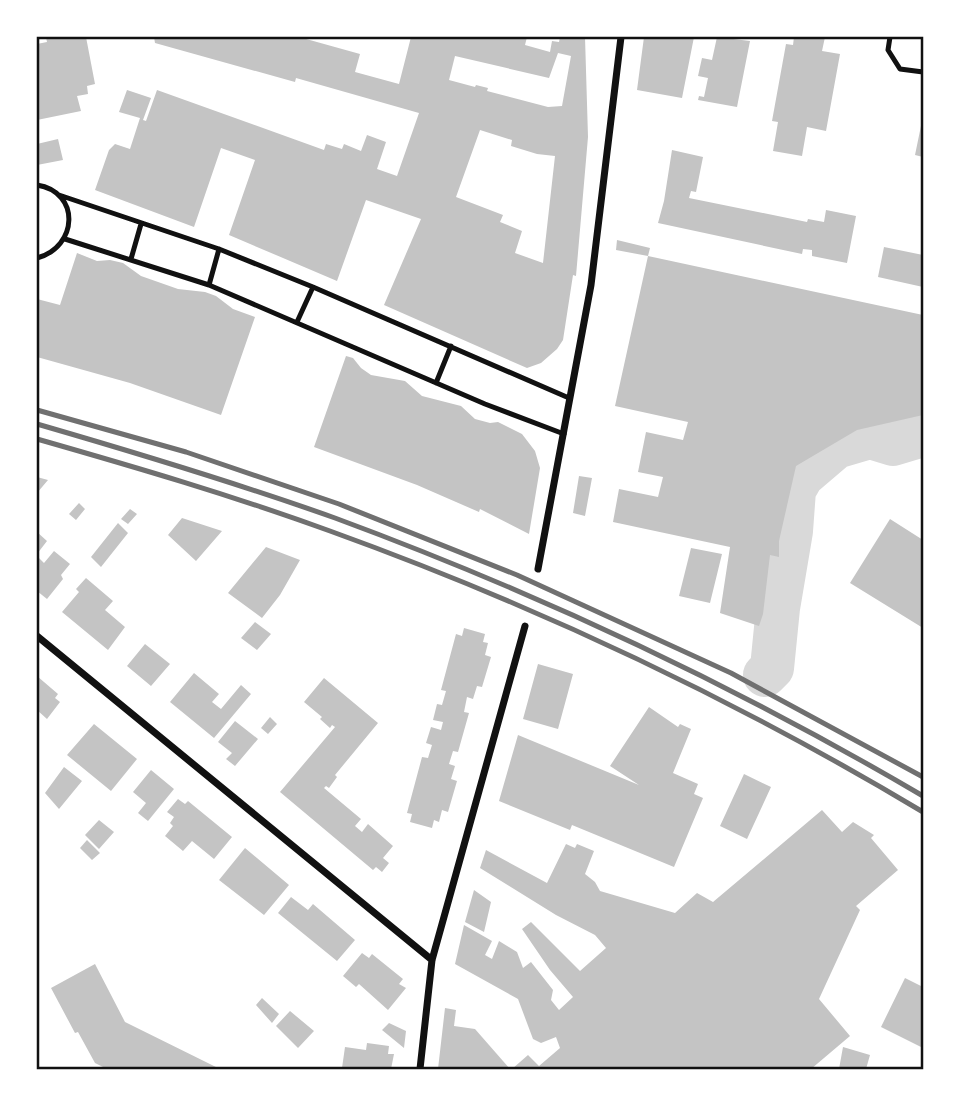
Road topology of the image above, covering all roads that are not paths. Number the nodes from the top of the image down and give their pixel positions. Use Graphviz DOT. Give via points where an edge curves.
graph roads {
  1 [pos="621,37"];
  2 [pos="890,37"];
  3 [pos="923,72"];
  4 [pos="37,185"];
  5 [pos="59,195"];
  6 [pos="141,224"];
  7 [pos="65,239"];
  8 [pos="219,249"];
  9 [pos="37,258"];
  10 [pos="131,259"];
  11 [pos="209,285"];
  12 [pos="313,287"];
  13 [pos="297,321"];
  14 [pos="451,346"];
  15 [pos="436,383"];
  16 [pos="569,398"];
  17 [pos="564,435"];
  18 [pos="538,569"];
  19 [pos="525,626"];
  20 [pos="37,636"];
  21 [pos="432,960"];
  22 [pos="420,1069"];
  1 -- 16 [label="street" via="591,285"];
  2 -- 3 [label="lane" via="888,51 900,69"];
  4 -- 5 [label="lane"];
  5 -- 6 [label="lane"];
  5 -- 7 [label="lane" via="69,216"];
  6 -- 8 [label="lane"];
  6 -- 10 [label="lane"];
  7 -- 9 [label="lane" via="48,255"];
  7 -- 10 [label="lane"];
  8 -- 11 [label="lane"];
  8 -- 12 [label="lane"];
  10 -- 11 [label="lane"];
  11 -- 13 [label="lane"];
  12 -- 13 [label="lane"];
  12 -- 14 [label="lane"];
  13 -- 15 [label="lane"];
  14 -- 15 [label="lane"];
  14 -- 16 [label="lane"];
  15 -- 17 [label="lane"];
  16 -- 17 [label="street"];
  17 -- 18 [label="street"];
  19 -- 21 [label="street"];
  20 -- 21 [label="street"];
  21 -- 22 [label="street"];
}
